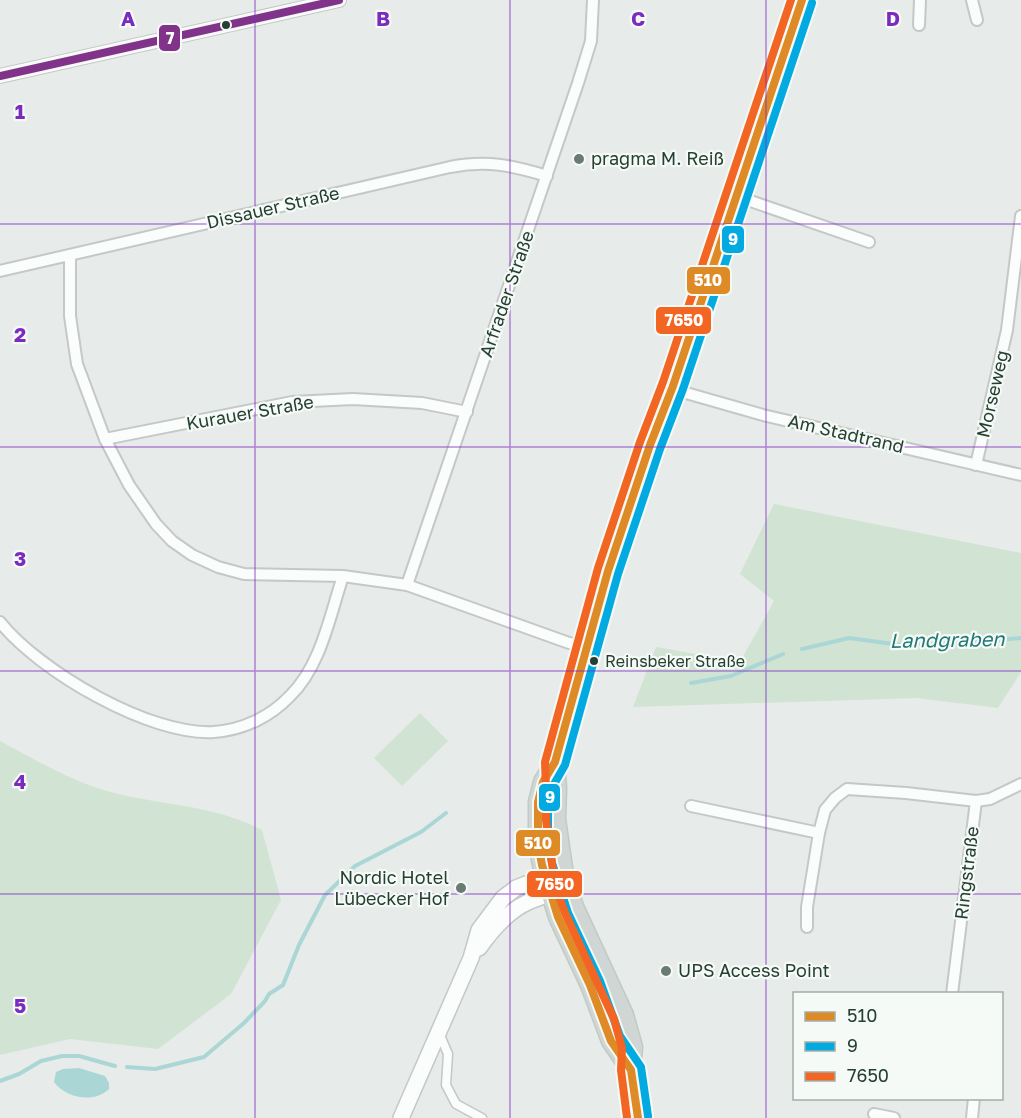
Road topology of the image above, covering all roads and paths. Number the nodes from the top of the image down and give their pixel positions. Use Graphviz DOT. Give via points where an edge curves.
graph roads {
  1 [pos="336,0"];
  2 [pos="593,0"];
  3 [pos="802,0"];
  4 [pos="920,0"];
  5 [pos="972,0"];
  6 [pos="977,20"];
  7 [pos="919,25"];
  8 [pos="0,76"];
  9 [pos="546,176"];
  10 [pos="736,196"];
  11 [pos="1021,216"];
  12 [pos="869,242"];
  13 [pos="69,255"];
  14 [pos="0,271"];
  15 [pos="673,386"];
  16 [pos="467,412"];
  17 [pos="105,439"];
  18 [pos="976,465"];
  19 [pos="1021,475"];
  20 [pos="343,576"];
  21 [pos="407,585"];
  22 [pos="0,622"];
  23 [pos="588,647"];
  24 [pos="555,762"];
  25 [pos="1021,784"];
  26 [pos="976,801"];
  27 [pos="691,806"];
  28 [pos="819,833"];
  29 [pos="565,882"];
  30 [pos="548,888"];
  31 [pos="807,927"];
  32 [pos="951,992"];
  33 [pos="439,1033"];
  34 [pos="631,1070"];
  35 [pos="974,1100"];
  36 [pos="874,1114"];
  37 [pos="401,1118"];
  38 [pos="482,1118"];
  39 [pos="638,1118"];
  40 [pos="894,1118"];
  41 [pos="972,1118"];
  1 -- 8 [label="street"];
  2 -- 9 [label="street, Arfrader Straße" via="591,41"];
  3 -- 10 [label="main road"];
  4 -- 7 [label="street"];
  5 -- 6 [label="street"];
  9 -- 13 [label="street, Dissauer Straße" via="513,166 469,164"];
  9 -- 16 [label="street, Arfrader Straße"];
  10 -- 12 [label="street"];
  10 -- 15 [label="main road"];
  11 -- 18 [label="street, Morseweg" via="1007,330"];
  13 -- 14 [label="street, Dissauer Straße"];
  13 -- 17 [label="street" via="70,316 77,364"];
  15 -- 18 [label="street, Am Stadtrand" via="763,415"];
  15 -- 23 [label="main road" via="608,571"];
  16 -- 17 [label="street, Kurauer Straße" via="353,399 292,402"];
  16 -- 21 [label="street, Arfrader Straße"];
  17 -- 20 [label="street" via="156,524 192,555 244,574"];
  18 -- 19 [label="street, Am Stadtrand"];
  20 -- 21 [label="street"];
  20 -- 22 [label="street" via="316,656 292,695 256,722 213,732 173,728 127,711 49,666"];
  21 -- 23 [label="street"];
  23 -- 24 [label="main road"];
  24 -- 29 [label="main road" via="556,819"];
  24 -- 30 [label="main road" via="543,782 538,802 538,843"];
  25 -- 26 [label="street, Ringstraße" via="990,799"];
  26 -- 28 [label="street" via="847,789 825,810"];
  26 -- 32 [label="street, Ringstraße"];
  27 -- 28 [label="street"];
  28 -- 31 [label="street"];
  29 -- 30 [label="main road"];
  29 -- 34 [label="main road" via="624,1015 633,1047"];
  30 -- 33 [label="main road" via="514,910 488,935 471,958"];
  30 -- 34 [label="main road" via="612,1041"];
  33 -- 37 [label="main road"];
  33 -- 38 [label="street" via="448,1054 446,1085 456,1104"];
  34 -- 39 [label="main road"];
  35 -- 41 [label="street"];
  36 -- 40 [label="street"];
}
